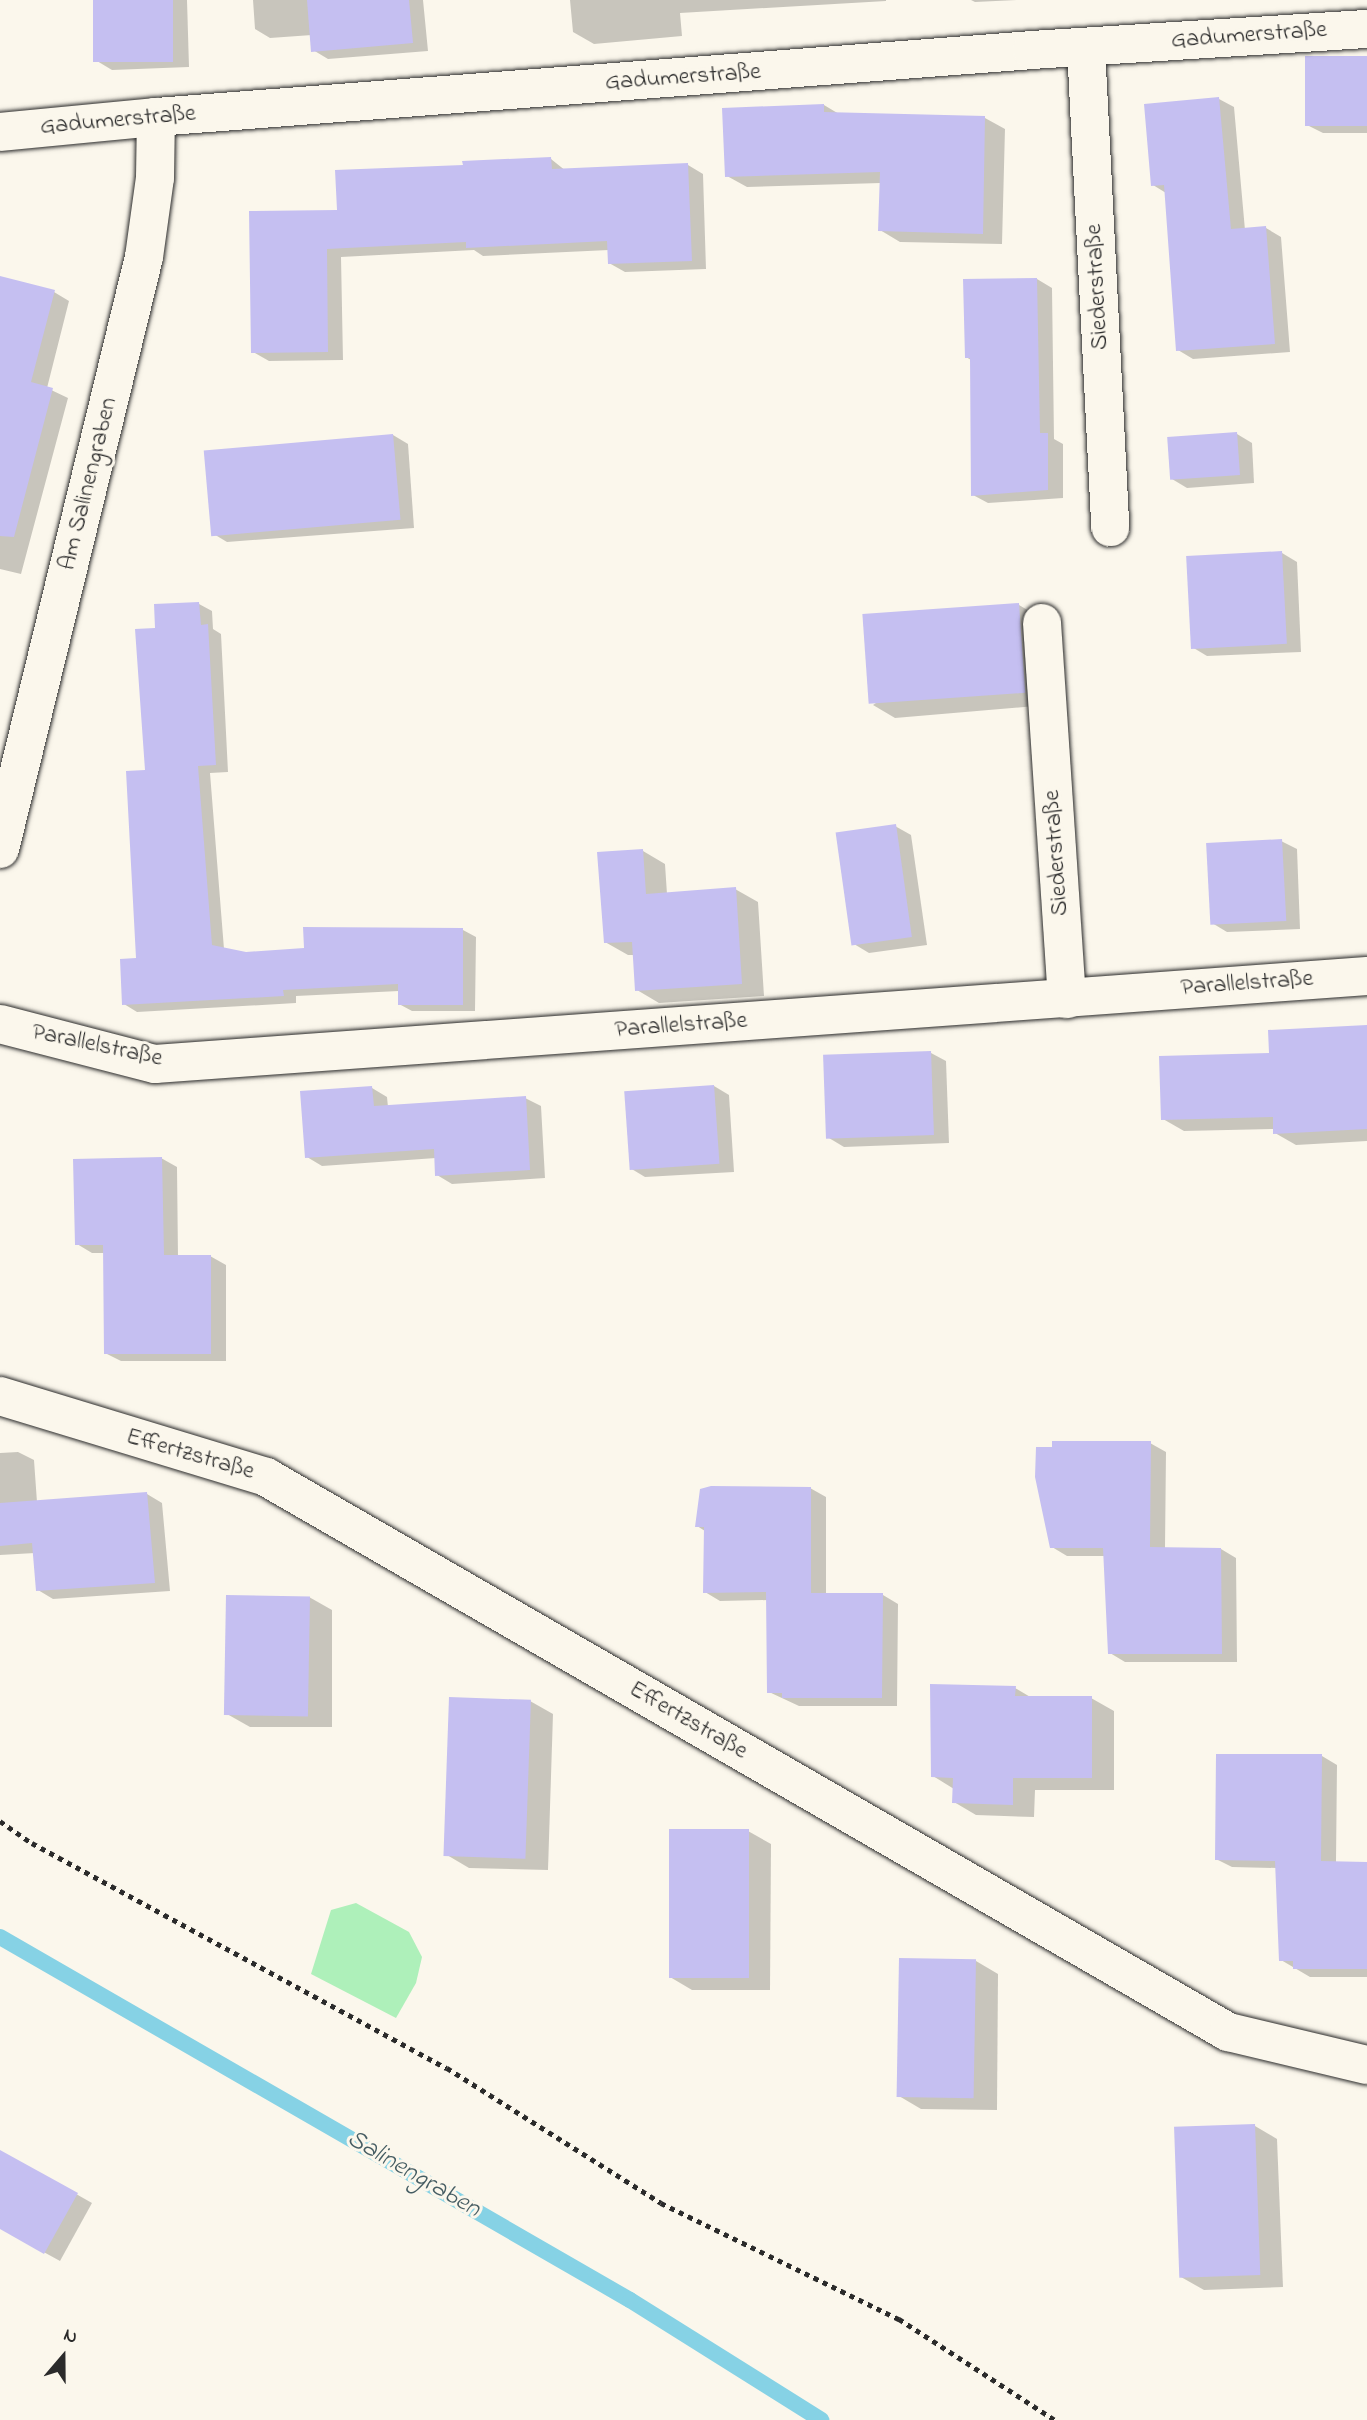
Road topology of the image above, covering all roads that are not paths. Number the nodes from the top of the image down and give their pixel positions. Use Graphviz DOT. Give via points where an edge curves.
graph roads {
  1 [pos="1367,29"];
  2 [pos="1086,47"];
  3 [pos="156,117"];
  4 [pos="0,132"];
  5 [pos="1110,527"];
  6 [pos="1042,623"];
  7 [pos="0,849"];
  8 [pos="1367,976"];
  9 [pos="1067,999"];
  10 [pos="0,1024"];
  11 [pos="0,1396"];
  12 [pos="1367,2065"];
  1 -- 2 [label="street, Gadumerstraße"];
  2 -- 3 [label="street, Gadumerstraße"];
  2 -- 5 [label="street, Siederstraße"];
  3 -- 4 [label="street, Gadumerstraße"];
  3 -- 7 [label="street, Am Salinengraben" via="155,178 144,257"];
  6 -- 9 [label="street, Siederstraße"];
  8 -- 9 [label="street, Parallelstraße"];
  9 -- 10 [label="street, Parallelstraße" via="155,1064"];
  11 -- 12 [label="street, Effertzstraße" via="266,1477 1228,2032"];
}
